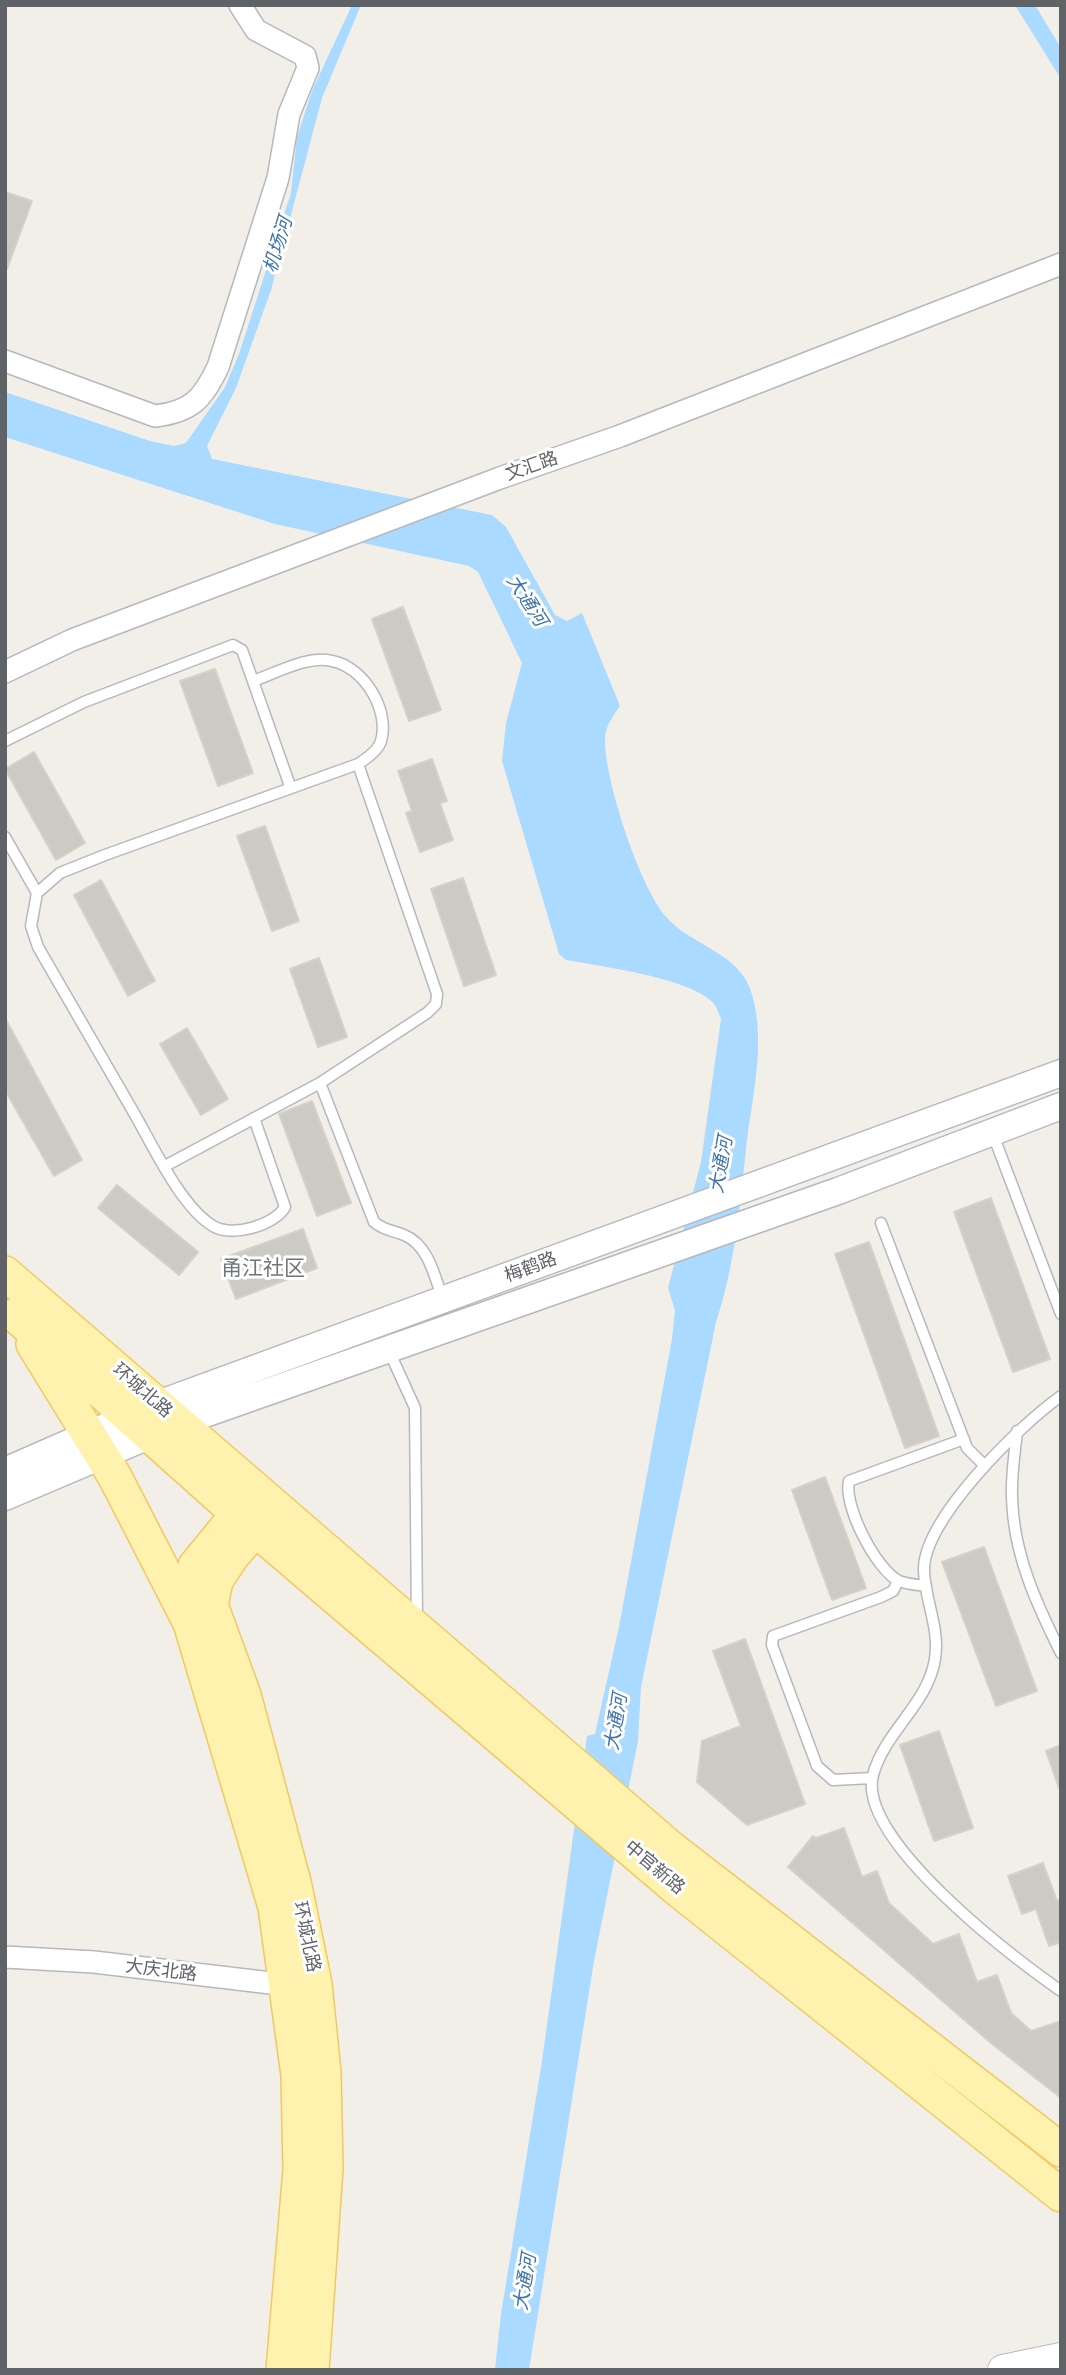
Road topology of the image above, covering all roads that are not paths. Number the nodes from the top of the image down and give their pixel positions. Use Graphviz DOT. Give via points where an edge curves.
graph roads {
  1 [pos="240,5"];
  2 [pos="1061,264"];
  3 [pos="5,361"];
  4 [pos="5,672"];
  5 [pos="253,681"];
  6 [pos="5,741"];
  7 [pos="358,764"];
  8 [pos="290,786"];
  9 [pos="5,837"];
  10 [pos="37,893"];
  11 [pos="1061,1073"];
  12 [pos="320,1083"];
  13 [pos="1061,1106"];
  14 [pos="254,1118"];
  15 [pos="992,1132"];
  16 [pos="165,1166"];
  17 [pos="881,1223"];
  18 [pos="5,1273"];
  19 [pos="443,1300"];
  20 [pos="10,1310"];
  21 [pos="1061,1314"];
  22 [pos="388,1349"];
  23 [pos="1061,1396"];
  24 [pos="154,1420"];
  25 [pos="1017,1431"];
  26 [pos="964,1439"];
  27 [pos="96,1446"];
  28 [pos="984,1464"];
  29 [pos="5,1472"];
  30 [pos="5,1497"];
  31 [pos="257,1510"];
  32 [pos="898,1581"];
  33 [pos="926,1586"];
  34 [pos="190,1623"];
  35 [pos="417,1629"];
  36 [pos="1061,1653"];
  37 [pos="872,1778"];
  38 [pos="5,1957"];
  39 [pos="302,1985"];
  40 [pos="1061,1991"];
  41 [pos="1061,2150"];
  42 [pos="1061,2195"];
  43 [pos="1061,2358"];
  44 [pos="283,2370"];
  45 [pos="312,2370"];
  46 [pos="1003,2370"];
  1 -- 3 [label="street" via="256,30 305,56 308,68 289,114 278,178 209,386 177,414 155,416"];
  2 -- 4 [label="street, 文汇路" via="620,436 72,640"];
  5 -- 6 [label="lane" via="242,650 233,645 84,702"];
  5 -- 7 [label="lane" via="311,660 350,666 365,682 383,722 380,744"];
  5 -- 8 [label="lane"];
  7 -- 8 [label="lane"];
  7 -- 12 [label="lane" via="437,995 436,1004"];
  8 -- 10 [label="lane" via="71,869"];
  9 -- 10 [label="lane"];
  10 -- 16 [label="lane" via="31,926 38,947"];
  11 -- 19 [label="street, 梅鹤路"];
  12 -- 14 [label="lane"];
  12 -- 19 [label="lane" via="374,1222 386,1232 404,1234 418,1243"];
  13 -- 15 [label="street, 梅鹤路"];
  14 -- 16 [label="lane"];
  14 -- 16 [label="lane" via="285,1207 279,1217 231,1231 214,1227"];
  15 -- 21 [label="lane"];
  15 -- 22 [label="street, 梅鹤路"];
  17 -- 26 [label="lane"];
  18 -- 24 [label="main road, 环城北路"];
  19 -- 24 [label="street, 梅鹤路"];
  20 -- 24 [label="main road, 环城北路"];
  20 -- 27 [label="main road, 环城北路"];
  22 -- 24 [label="street, 梅鹤路"];
  22 -- 35 [label="lane" via="415,1408"];
  23 -- 25 [label="lane"];
  24 -- 27 [label="street, 梅鹤路"];
  24 -- 31 [label="main road, 环城北路"];
  25 -- 28 [label="lane"];
  25 -- 36 [label="lane" via="1012,1495 1017,1542 1033,1597"];
  26 -- 28 [label="lane"];
  26 -- 32 [label="lane" via="849,1481 847,1489 861,1533 882,1567"];
  27 -- 29 [label="street, 梅鹤路"];
  27 -- 30 [label="street, 梅鹤路"];
  27 -- 34 [label="main road, 环城北路"];
  28 -- 33 [label="lane" via="929,1545 923,1569"];
  31 -- 34 [label="main road, 环城北路" via="195,1566"];
  31 -- 35 [label="main road, 中官新路"];
  31 -- 39 [label="main road, 环城北路" via="216,1581 211,1605 244,1695 295,1886"];
  31 -- 42 [label="main road, 中官新路" via="677,1889"];
  32 -- 33 [label="lane"];
  32 -- 37 [label="lane" via="893,1591 881,1597 773,1636 772,1646 817,1766 833,1780"];
  33 -- 37 [label="lane" via="934,1617 935,1659 924,1692 880,1754"];
  34 -- 39 [label="main road, 环城北路"];
  35 -- 41 [label="main road, 中官新路" via="671,1848"];
  37 -- 40 [label="lane" via="876,1805 919,1872 1013,1957"];
  38 -- 39 [label="street, 大庆北路"];
  39 -- 44 [label="main road, 环城北路" via="300,2170"];
  39 -- 45 [label="main road, 环城北路" via="324,2072 326,2168"];
  43 -- 46 [label="main road"];
}
